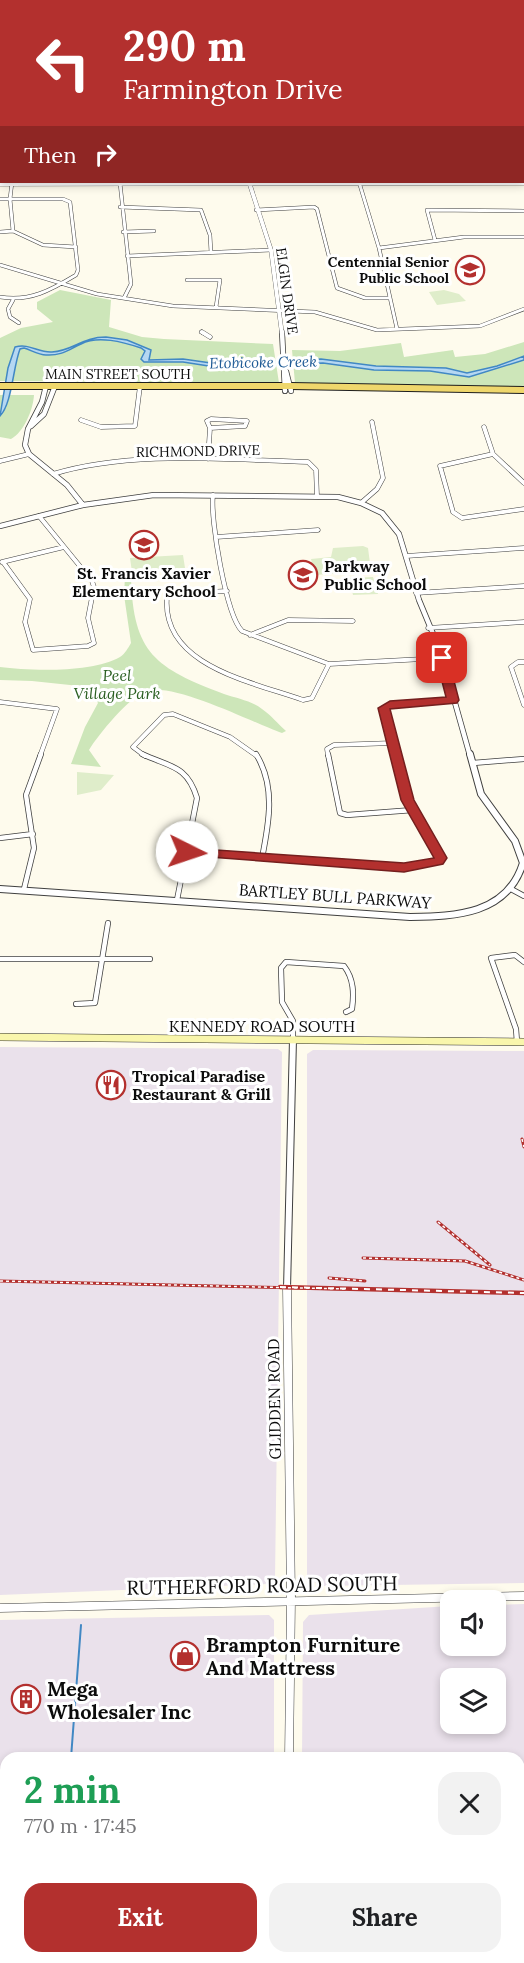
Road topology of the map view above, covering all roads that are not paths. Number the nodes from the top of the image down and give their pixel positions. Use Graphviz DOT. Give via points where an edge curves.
graph roads {
  1 [pos="12,183"];
  2 [pos="120,183"];
  3 [pos="249,183"];
  4 [pos="298,183"];
  5 [pos="0,184"];
  6 [pos="359,184"];
  7 [pos="524,184"];
  8 [pos="0,199"];
  9 [pos="10,199"];
  10 [pos="120,207"];
  11 [pos="256,210"];
  12 [pos="524,211"];
  13 [pos="13,231"];
  14 [pos="154,231"];
  15 [pos="0,232"];
  16 [pos="123,232"];
  17 [pos="524,237"];
  18 [pos="435,240"];
  19 [pos="76,247"];
  20 [pos="379,248"];
  21 [pos="271,250"];
  22 [pos="211,253"];
  23 [pos="127,256"];
  24 [pos="0,265"];
  25 [pos="187,280"];
  26 [pos="61,285"];
  27 [pos="0,297"];
  28 [pos="124,298"];
  29 [pos="390,298"];
  30 [pos="13,300"];
  31 [pos="216,307"];
  32 [pos="280,309"];
  33 [pos="524,309"];
  34 [pos="19,323"];
  35 [pos="396,330"];
  36 [pos="201,332"];
  37 [pos="210,336"];
  38 [pos="0,387"];
  39 [pos="46,387"];
  40 [pos="55,387"];
  41 [pos="140,387"];
  42 [pos="288,389"];
  43 [pos="524,392"];
  44 [pos="81,420"];
  45 [pos="372,422"];
  46 [pos="32,426"];
  47 [pos="484,427"];
  48 [pos="210,428"];
  49 [pos="29,454"];
  50 [pos="494,454"];
  51 [pos="208,459"];
  52 [pos="0,461"];
  53 [pos="53,474"];
  54 [pos="524,477"];
  55 [pos="519,479"];
  56 [pos="524,483"];
  57 [pos="213,495"];
  58 [pos="317,496"];
  59 [pos="362,503"];
  60 [pos="83,505"];
  61 [pos="524,509"];
  62 [pos="39,516"];
  63 [pos="0,526"];
  64 [pos="318,530"];
  65 [pos="216,537"];
  66 [pos="64,547"];
  67 [pos="524,548"];
  68 [pos="406,556"];
  69 [pos="2,562"];
  70 [pos="524,586"];
  71 [pos="227,591"];
  72 [pos="416,593"];
  73 [pos="353,621"];
  74 [pos="524,622"];
  75 [pos="429,628"];
  76 [pos="250,635"];
  77 [pos="442,658"];
  78 [pos="524,662"];
  79 [pos="329,664"];
  80 [pos="453,700"];
  81 [pos="0,702"];
  82 [pos="524,705"];
  83 [pos="393,743"];
  84 [pos="524,759"];
  85 [pos="473,763"];
  86 [pos="413,810"];
  87 [pos="33,834"];
  88 [pos="0,838"];
  89 [pos="187,852"];
  90 [pos="262,858"];
  91 [pos="0,889"];
  92 [pos="24,889"];
  93 [pos="511,889"];
  94 [pos="524,896"];
  95 [pos="177,900"];
  96 [pos="108,923"];
  97 [pos="0,959"];
  98 [pos="150,959"];
  99 [pos="102,960"];
  100 [pos="524,962"];
  101 [pos="76,1004"];
  102 [pos="346,1012"];
  103 [pos="516,1029"];
  104 [pos="524,1029"];
  105 [pos="0,1036"];
  106 [pos="293,1039"];
  107 [pos="521,1042"];
  108 [pos="524,1596"];
  109 [pos="291,1599"];
  110 [pos="0,1608"];
  111 [pos="289,1752"];
  1 -- 2 [label="street"];
  1 -- 5 [label="street"];
  1 -- 9 [label="street"];
  2 -- 3 [label="street"];
  2 -- 10 [label="street"];
  3 -- 4 [label="street"];
  3 -- 11 [label="street, ELGIN DRIVE"];
  4 -- 6 [label="street"];
  6 -- 7 [label="street"];
  6 -- 20 [label="street"];
  8 -- 9 [label="street"];
  9 -- 13 [label="street"];
  9 -- 19 [label="street" via="68,201"];
  10 -- 16 [label="street"];
  10 -- 22 [label="street" via="201,210 210,235"];
  11 -- 21 [label="street, ELGIN DRIVE"];
  11 -- 29 [label="street" via="316,208 337,288 365,298"];
  12 -- 18 [label="street" via="427,210"];
  13 -- 15 [label="street"];
  13 -- 19 [label="street" via="50,248"];
  14 -- 16 [label="street"];
  16 -- 23 [label="street"];
  17 -- 18 [label="street"];
  18 -- 20 [label="street"];
  19 -- 26 [label="street" via="76,275"];
  20 -- 29 [label="street"];
  21 -- 22 [label="street"];
  21 -- 32 [label="street, ELGIN DRIVE"];
  22 -- 23 [label="street"];
  23 -- 28 [label="street" via="131,284"];
  24 -- 26 [label="street"];
  25 -- 31 [label="street" via="220,280"];
  26 -- 28 [label="street"];
  26 -- 30 [label="street" via="40,296"];
  27 -- 30 [label="street"];
  28 -- 31 [label="street" via="173,306"];
  29 -- 35 [label="street"];
  30 -- 34 [label="street" via="8,309 10,317"];
  31 -- 32 [label="street"];
  32 -- 35 [label="street" via="315,312 365,328"];
  32 -- 42 [label="street, ELGIN DRIVE"];
  33 -- 35 [label="street" via="480,326"];
  36 -- 37 [label="street"];
  38 -- 39 [label="main road, MAIN STREET SOUTH"];
  39 -- 40 [label="main road, MAIN STREET SOUTH"];
  39 -- 46 [label="street" via="45,402 30,423"];
  40 -- 41 [label="main road, MAIN STREET SOUTH"];
  40 -- 46 [label="street" via="52,402"];
  41 -- 42 [label="main road, MAIN STREET SOUTH"];
  41 -- 44 [label="street" via="135,426 101,427"];
  42 -- 43 [label="main road, MAIN STREET SOUTH"];
  45 -- 59 [label="street" via="383,478"];
  46 -- 49 [label="street" via="25,438"];
  47 -- 50 [label="street"];
  48 -- 48 [label="street" via="207,421 211,419 247,421 240,427"];
  48 -- 51 [label="street"];
  49 -- 52 [label="street"];
  49 -- 53 [label="street"];
  50 -- 55 [label="street"];
  50 -- 61 [label="street" via="440,466 453,512 462,518"];
  51 -- 53 [label="street, RICHMOND DRIVE" via="86,465"];
  51 -- 58 [label="street, RICHMOND DRIVE" via="311,463"];
  53 -- 60 [label="street"];
  54 -- 55 [label="street"];
  55 -- 56 [label="street"];
  57 -- 58 [label="street"];
  57 -- 60 [label="street" via="154,495"];
  57 -- 65 [label="street" via="211,512"];
  58 -- 59 [label="street"];
  59 -- 68 [label="street" via="393,524"];
  60 -- 62 [label="street"];
  62 -- 63 [label="street"];
  62 -- 66 [label="street"];
  64 -- 65 [label="street"];
  65 -- 71 [label="street"];
  66 -- 69 [label="street"];
  66 -- 69 [label="street" via="94,587 88,618 92,645 35,651 30,648 25,622 30,599"];
  67 -- 68 [label="street"];
  68 -- 72 [label="street"];
  70 -- 72 [label="street"];
  71 -- 76 [label="street" via="234,623"];
  71 -- 79 [label="street" via="167,597 174,636 191,655 303,700 312,698"];
  72 -- 75 [label="street"];
  73 -- 76 [label="street" via="288,620"];
  74 -- 75 [label="street"];
  75 -- 77 [label="street"];
  76 -- 79 [label="street"];
  77 -- 79 [label="street"];
  77 -- 80 [label="street"];
  78 -- 82 [label="street" via="512,667"];
  80 -- 83 [label="street" via="386,706"];
  80 -- 85 [label="street"];
  81 -- 87 [label="street" via="57,710 26,795"];
  83 -- 86 [label="street"];
  83 -- 86 [label="street" via="334,745 327,749 340,813"];
  84 -- 85 [label="street"];
  85 -- 93 [label="street" via="482,794 520,853 520,873"];
  86 -- 90 [label="street" via="440,858 433,864 404,867"];
  87 -- 88 [label="street"];
  87 -- 92 [label="street" via="34,848"];
  89 -- 90 [label="street"];
  89 -- 90 [label="street" via="197,798 195,785 186,773 134,747 169,714 243,744 257,755 270,802"];
  89 -- 95 [label="street"];
  91 -- 92 [label="street, BARTLEY BULL PARKWAY"];
  92 -- 95 [label="street, BARTLEY BULL PARKWAY"];
  93 -- 94 [label="street"];
  93 -- 95 [label="street, BARTLEY BULL PARKWAY" via="482,909 410,917"];
  96 -- 99 [label="street"];
  97 -- 99 [label="street"];
  98 -- 99 [label="street"];
  99 -- 101 [label="street" via="95,1003"];
  100 -- 103 [label="street" via="515,955 491,958"];
  102 -- 106 [label="street" via="352,1009 354,996 350,972 344,966 286,962 281,968 282,1002 292,1021"];
  103 -- 104 [label="street"];
  103 -- 107 [label="street"];
  105 -- 106 [label="main road, KENNEDY ROAD SOUTH"];
  106 -- 107 [label="main road, KENNEDY ROAD SOUTH"];
  106 -- 109 [label="street, GLIDDEN ROAD" via="287,1284"];
  108 -- 109 [label="street, RUTHERFORD ROAD SOUTH"];
  109 -- 110 [label="street, RUTHERFORD ROAD SOUTH"];
  109 -- 111 [label="street, GLIDDEN ROAD"];
}
